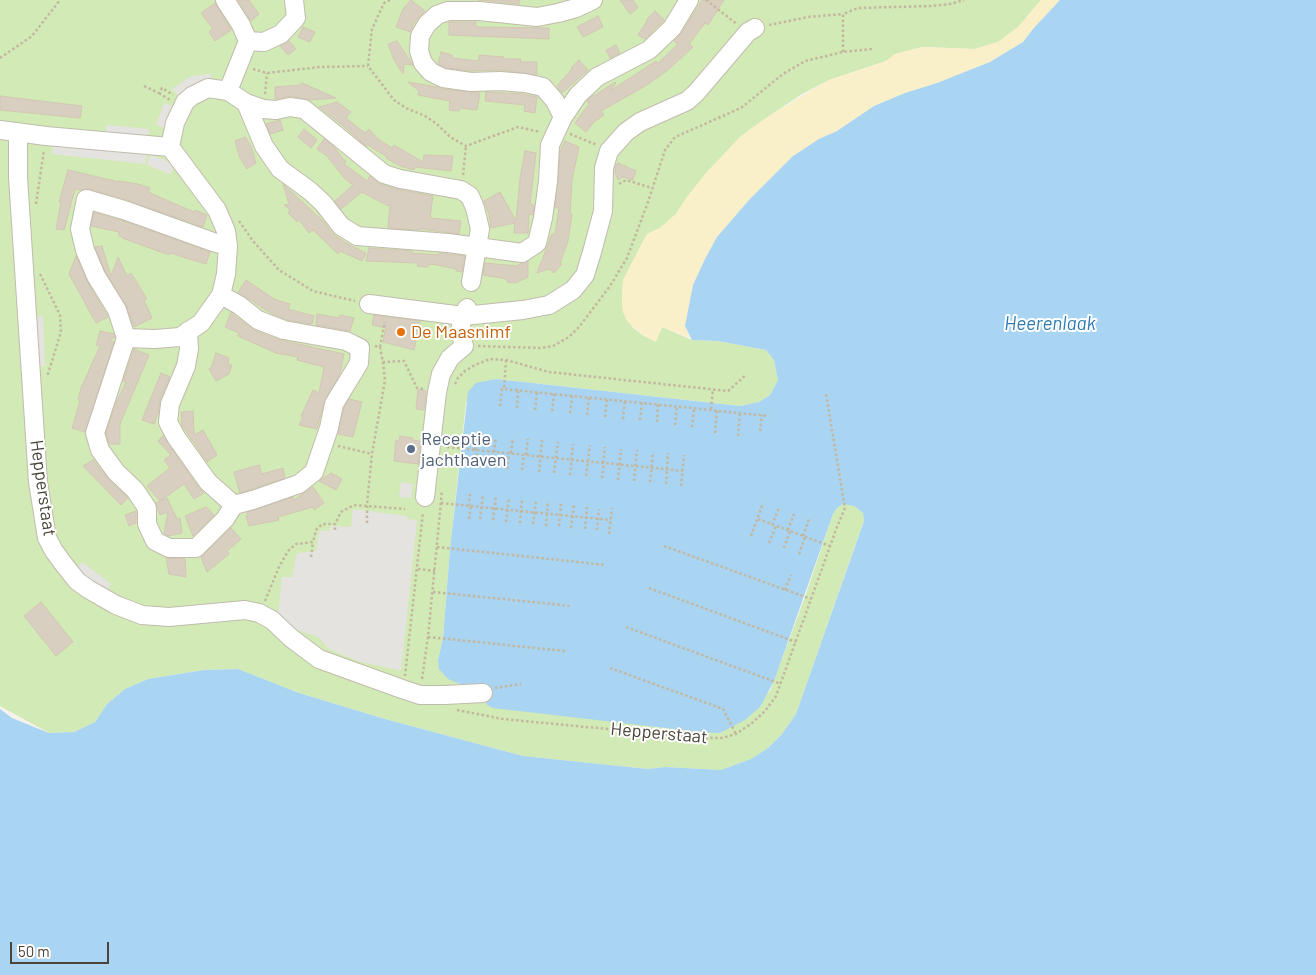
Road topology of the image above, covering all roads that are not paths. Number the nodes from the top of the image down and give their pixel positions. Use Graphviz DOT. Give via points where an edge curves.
graph roads {
  1 [pos="225,0"];
  2 [pos="294,0"];
  3 [pos="593,0"];
  4 [pos="684,1"];
  5 [pos="755,28"];
  6 [pos="248,41"];
  7 [pos="228,91"];
  8 [pos="246,103"];
  9 [pos="558,128"];
  10 [pos="0,130"];
  11 [pos="18,132"];
  12 [pos="170,148"];
  13 [pos="228,246"];
  14 [pos="477,247"];
  15 [pos="471,282"];
  16 [pos="221,295"];
  17 [pos="369,304"];
  18 [pos="465,312"];
  19 [pos="188,331"];
  20 [pos="126,338"];
  21 [pos="433,500"];
  22 [pos="234,504"];
  23 [pos="482,693"];
  1 -- 6 [label="lane"];
  2 -- 6 [label="lane" via="296,18 281,34 264,42"];
  3 -- 9 [label="lane" via="558,14 537,17 448,11 437,15 420,36 419,51 423,63 443,78 500,80 543,87 555,101"];
  4 -- 9 [label="lane" via="672,28 649,50 597,77 578,95"];
  5 -- 18 [label="lane" via="687,101 640,122 609,151 604,168 602,211 592,252 585,275 573,290 549,305 522,310"];
  6 -- 7 [label="lane"];
  7 -- 8 [label="lane"];
  7 -- 12 [label="lane" via="208,88 178,102"];
  8 -- 14 [label="lane" via="264,146 280,169 316,197 341,226 357,236"];
  8 -- 14 [label="lane" via="263,109 304,109 384,174 461,190 470,196 476,208 480,229"];
  9 -- 14 [label="lane" via="550,145 548,182 537,243 522,253"];
  10 -- 11 [label="lane"];
  11 -- 12 [label="lane"];
  11 -- 23 [label="lane, Hepperstaat" via="18,177 38,482 47,538 77,581 116,605 142,615 169,617 245,610 259,613 319,659 402,689 420,694"];
  12 -- 13 [label="lane" via="217,210"];
  13 -- 16 [label="lane"];
  13 -- 20 [label="lane" via="86,199 80,229 85,250 96,276 117,310"];
  14 -- 15 [label="lane"];
  16 -- 19 [label="lane" via="201,323"];
  16 -- 22 [label="lane" via="258,320 284,330 346,341 360,348 359,363 334,404 314,472 299,484"];
  17 -- 18 [label="lane"];
  18 -- 21 [label="lane" via="460,331 464,346 450,358 441,374 445,389"];
  19 -- 20 [label="lane" via="180,337"];
  19 -- 22 [label="lane" via="186,366 170,404 168,422 208,482"];
  20 -- 22 [label="lane" via="95,433 100,450 147,508 147,524 155,541 169,548 196,548"];
}
